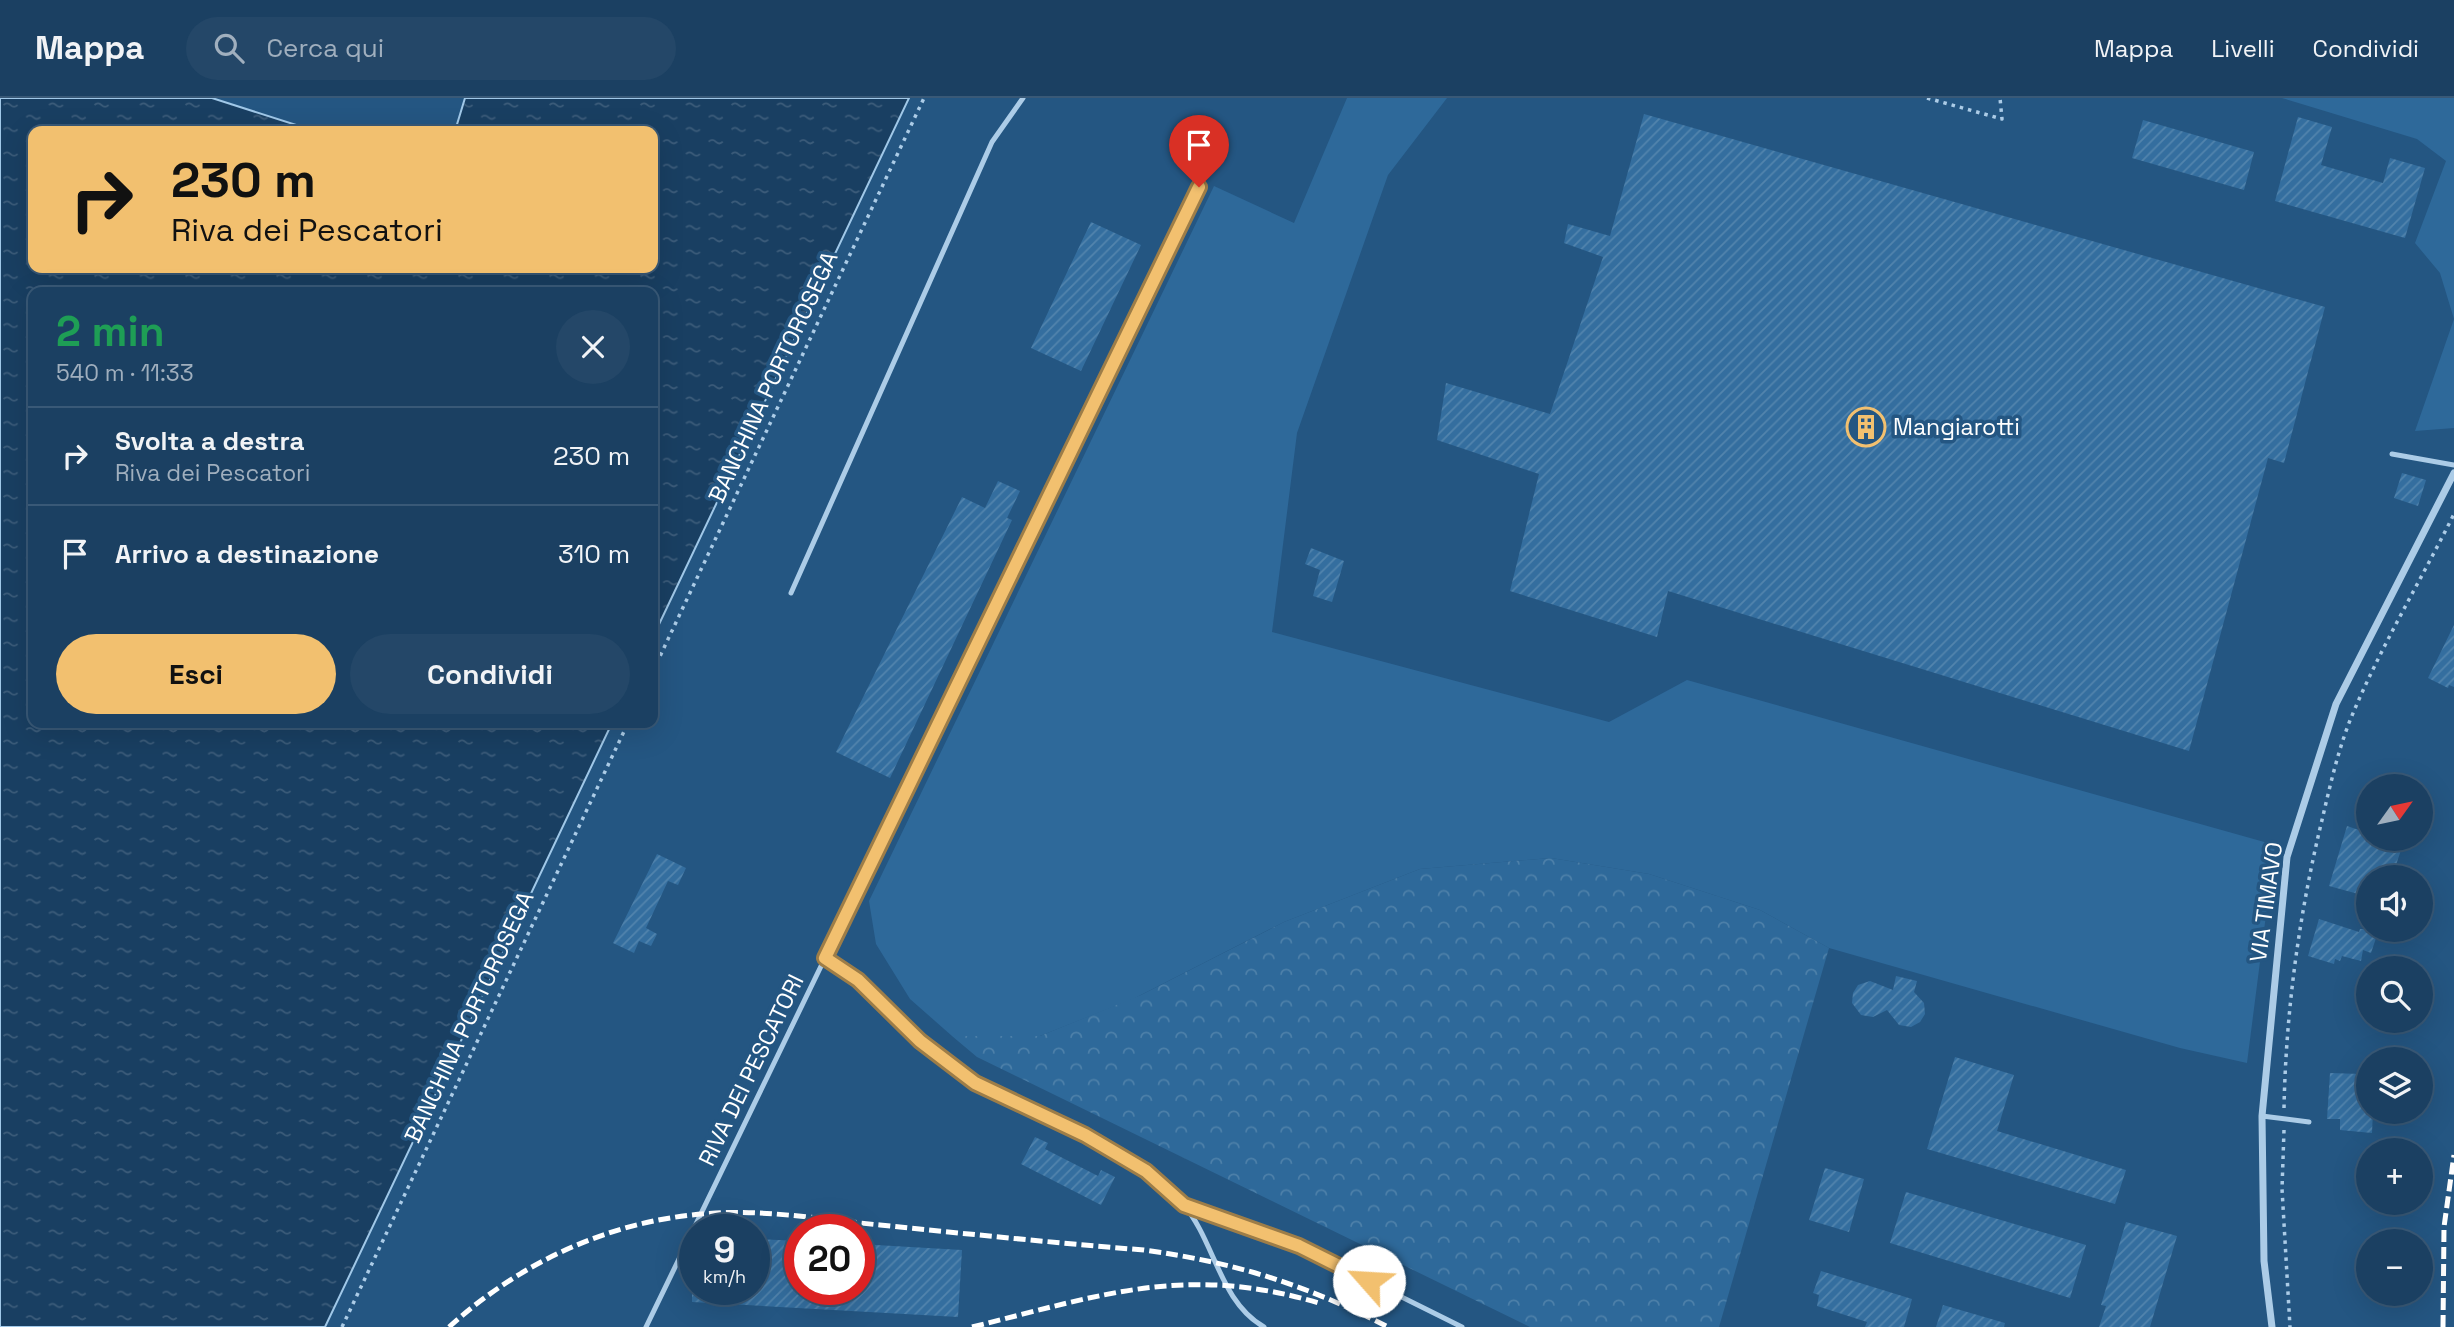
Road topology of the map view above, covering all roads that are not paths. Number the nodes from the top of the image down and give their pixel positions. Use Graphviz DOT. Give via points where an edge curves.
graph roads {
  1 [pos="1023,98"];
  2 [pos="1199,187"];
  3 [pos="2392,454"];
  4 [pos="2454,464"];
  5 [pos="2454,474"];
  6 [pos="791,593"];
  7 [pos="825,958"];
  8 [pos="2262,1116"];
  9 [pos="2309,1122"];
  10 [pos="1184,1205"];
  11 [pos="646,1327"];
  12 [pos="1264,1327"];
  13 [pos="1462,1327"];
  14 [pos="2272,1327"];
  1 -- 6 [label="lane" via="992,142"];
  2 -- 7 [label="lane, RIVA DEI PESCATORI"];
  3 -- 4 [label="lane"];
  5 -- 8 [label="street, VIA TIMAVO" via="2336,704 2287,857"];
  7 -- 10 [label="lane" via="858,980 920,1041 975,1083 1085,1135 1146,1171"];
  7 -- 11 [label="lane, RIVA DEI PESCATORI"];
  8 -- 9 [label="lane"];
  8 -- 14 [label="street, VIA TIMAVO" via="2264,1261"];
  10 -- 12 [label="lane" via="1226,1284 1248,1317"];
  10 -- 13 [label="lane" via="1299,1246"];
}
